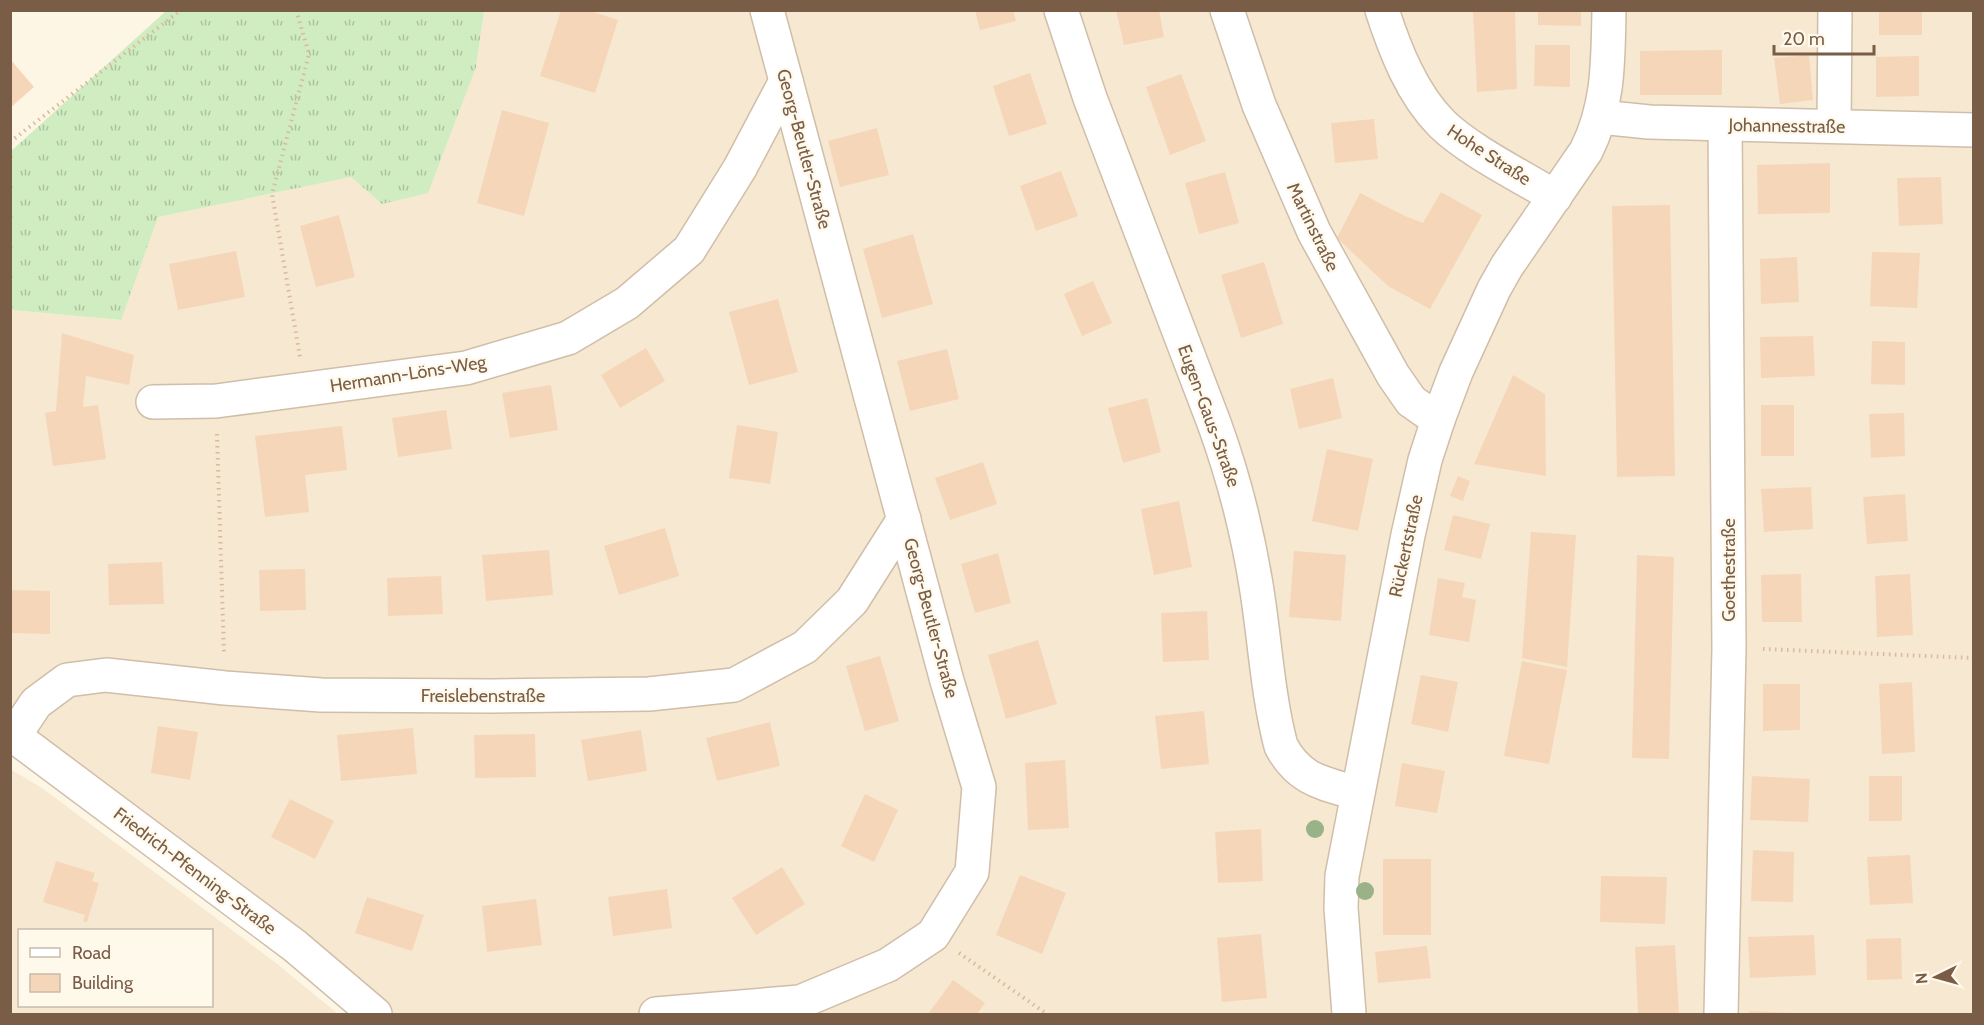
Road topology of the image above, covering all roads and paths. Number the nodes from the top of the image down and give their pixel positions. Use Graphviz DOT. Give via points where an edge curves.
graph roads {
  1 [pos="181,10"];
  2 [pos="296,10"];
  3 [pos="766,10"];
  4 [pos="1061,10"];
  5 [pos="1227,10"];
  6 [pos="1382,10"];
  7 [pos="1609,10"];
  8 [pos="1835,10"];
  9 [pos="786,81"];
  10 [pos="1600,117"];
  11 [pos="1725,125"];
  12 [pos="1833,126"];
  13 [pos="1974,130"];
  14 [pos="10,142"];
  15 [pos="1555,197"];
  16 [pos="305,391"];
  17 [pos="216,401"];
  18 [pos="153,402"];
  19 [pos="1438,420"];
  20 [pos="904,519"];
  21 [pos="1779,650"];
  22 [pos="1974,658"];
  23 [pos="225,688"];
  24 [pos="12,736"];
  25 [pos="1357,793"];
  26 [pos="933,935"];
  27 [pos="375,1014"];
  28 [pos="656,1014"];
  29 [pos="1047,1014"];
  30 [pos="1349,1014"];
  31 [pos="1721,1014"];
  1 -- 14 [label="path"];
  2 -- 16 [label="path" via="309,54 272,194"];
  3 -- 9 [label="street, Georg-Beutler-Straße"];
  4 -- 25 [label="street, Eugen-Gaus-Straße" via="1093,108 1232,476 1257,589 1281,746 1304,775"];
  5 -- 19 [label="street, Martinstraße" via="1262,114 1325,253 1398,383 1411,401"];
  6 -- 15 [label="street, Hohe Straße" via="1402,63 1424,102 1443,124"];
  7 -- 10 [label="street, Rückertstraße" via="1607,79"];
  8 -- 12 [label="street"];
  9 -- 16 [label="street, Hermann-Löns-Weg" via="740,168 689,250 627,303 568,338 466,368"];
  9 -- 20 [label="street, Georg-Beutler-Straße"];
  10 -- 11 [label="street, Johannesstraße"];
  10 -- 15 [label="street, Rückertstraße" via="1586,151"];
  11 -- 12 [label="street, Johannesstraße"];
  11 -- 31 [label="street, Goethestraße" via="1729,648"];
  12 -- 13 [label="street, Johannesstraße"];
  15 -- 19 [label="street, Rückertstraße" via="1494,289"];
  16 -- 17 [label="street, Hermann-Löns-Weg"];
  17 -- 18 [label="street, Hermann-Löns-Weg"];
  17 -- 23 [label="path"];
  19 -- 25 [label="street, Rückertstraße" via="1408,535"];
  20 -- 23 [label="street, Freislebenstraße" via="852,601 805,647 734,685 649,694 491,696 321,695"];
  20 -- 26 [label="street, Georg-Beutler-Straße" via="979,787 972,873"];
  21 -- 22 [label="path"];
  23 -- 24 [label="street, Freislebenstraße" via="106,675 67,680 36,703"];
  24 -- 27 [label="street, Friedrich-Pfenning-Straße" via="295,946"];
  25 -- 30 [label="street, Rückertstraße" via="1341,891"];
  26 -- 28 [label="street, Georg-Beutler-Straße" via="888,965 800,1002"];
  26 -- 29 [label="path"];
}
